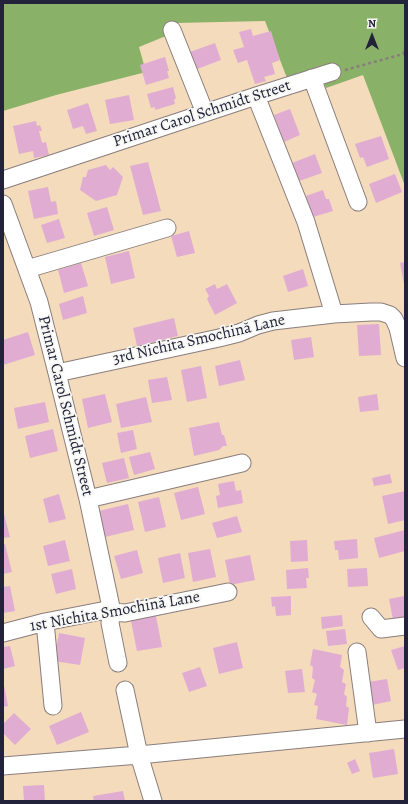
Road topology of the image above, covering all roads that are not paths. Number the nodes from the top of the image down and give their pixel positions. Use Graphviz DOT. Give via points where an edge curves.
graph roads {
  1 [pos="172,30"];
  2 [pos="332,72"];
  3 [pos="312,78"];
  4 [pos="256,96"];
  5 [pos="205,113"];
  6 [pos="3,180"];
  7 [pos="358,202"];
  8 [pos="3,204"];
  9 [pos="167,228"];
  10 [pos="27,269"];
  11 [pos="334,314"];
  12 [pos="405,358"];
  13 [pos="57,373"];
  14 [pos="242,463"];
  15 [pos="88,499"];
  16 [pos="228,592"];
  17 [pos="112,612"];
  18 [pos="371,617"];
  19 [pos="45,622"];
  20 [pos="405,626"];
  21 [pos="3,633"];
  22 [pos="357,652"];
  23 [pos="118,663"];
  24 [pos="125,690"];
  25 [pos="53,706"];
  26 [pos="405,729"];
  27 [pos="368,733"];
  28 [pos="139,755"];
  29 [pos="3,766"];
  30 [pos="153,801"];
  1 -- 5 [label="street"];
  2 -- 3 [label="street, Primar Carol Schmidt Street"];
  3 -- 4 [label="street, Primar Carol Schmidt Street"];
  3 -- 7 [label="street"];
  4 -- 5 [label="street, Primar Carol Schmidt Street"];
  4 -- 11 [label="street" via="306,222"];
  5 -- 6 [label="street, Primar Carol Schmidt Street"];
  8 -- 10 [label="street, Primar Carol Schmidt Street"];
  9 -- 10 [label="street"];
  10 -- 13 [label="street, Primar Carol Schmidt Street" via="40,302"];
  11 -- 12 [label="street, 3rd Nichita Smochină Lane" via="381,312 390,315 398,328"];
  11 -- 13 [label="street, 3rd Nichita Smochină Lane" via="273,321 219,338"];
  13 -- 15 [label="street, Primar Carol Schmidt Street"];
  14 -- 15 [label="street"];
  15 -- 17 [label="street, Primar Carol Schmidt Street"];
  16 -- 17 [label="street, 1st Nichita Smochină Lane" via="125,613"];
  17 -- 19 [label="street, 1st Nichita Smochină Lane" via="101,611"];
  17 -- 23 [label="street, Primar Carol Schmidt Street" via="110,623"];
  18 -- 20 [label="street" via="381,629"];
  19 -- 21 [label="street, 1st Nichita Smochină Lane"];
  19 -- 25 [label="street"];
  22 -- 27 [label="street"];
  24 -- 28 [label="street"];
  26 -- 27 [label="street"];
  27 -- 28 [label="street"];
  28 -- 29 [label="street"];
  28 -- 30 [label="street"];
}
